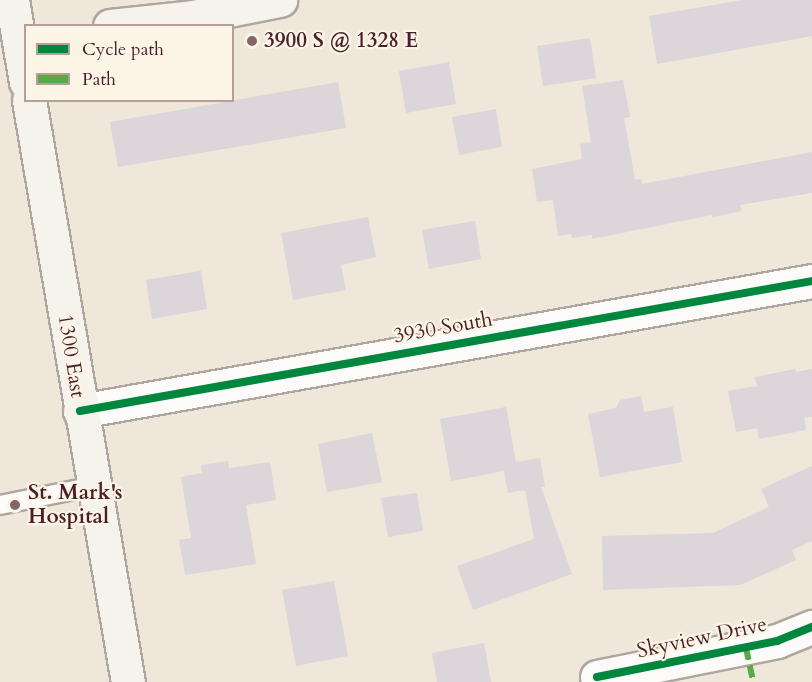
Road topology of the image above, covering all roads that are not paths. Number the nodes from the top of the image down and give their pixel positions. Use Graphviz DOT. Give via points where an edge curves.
graph roads {
  1 [pos="12,0"];
  2 [pos="272,1"];
  3 [pos="191,8"];
  4 [pos="119,24"];
  5 [pos="15,41"];
  6 [pos="24,75"];
  7 [pos="29,102"];
  8 [pos="812,281"];
  9 [pos="80,411"];
  10 [pos="94,486"];
  11 [pos="0,505"];
  12 [pos="812,627"];
  13 [pos="597,678"];
  14 [pos="128,682"];
  1 -- 5 [label="main road"];
  2 -- 3 [label="main road"];
  3 -- 4 [label="main road"];
  5 -- 6 [label="main road"];
  7 -- 9 [label="main road, 1300 East"];
  8 -- 9 [label="street, 3930 South"];
  9 -- 10 [label="main road, 1300 East"];
  10 -- 11 [label="lane"];
  10 -- 14 [label="main road, 1300 East"];
  12 -- 13 [label="street, Skyview Drive" via="777,641"];
}
